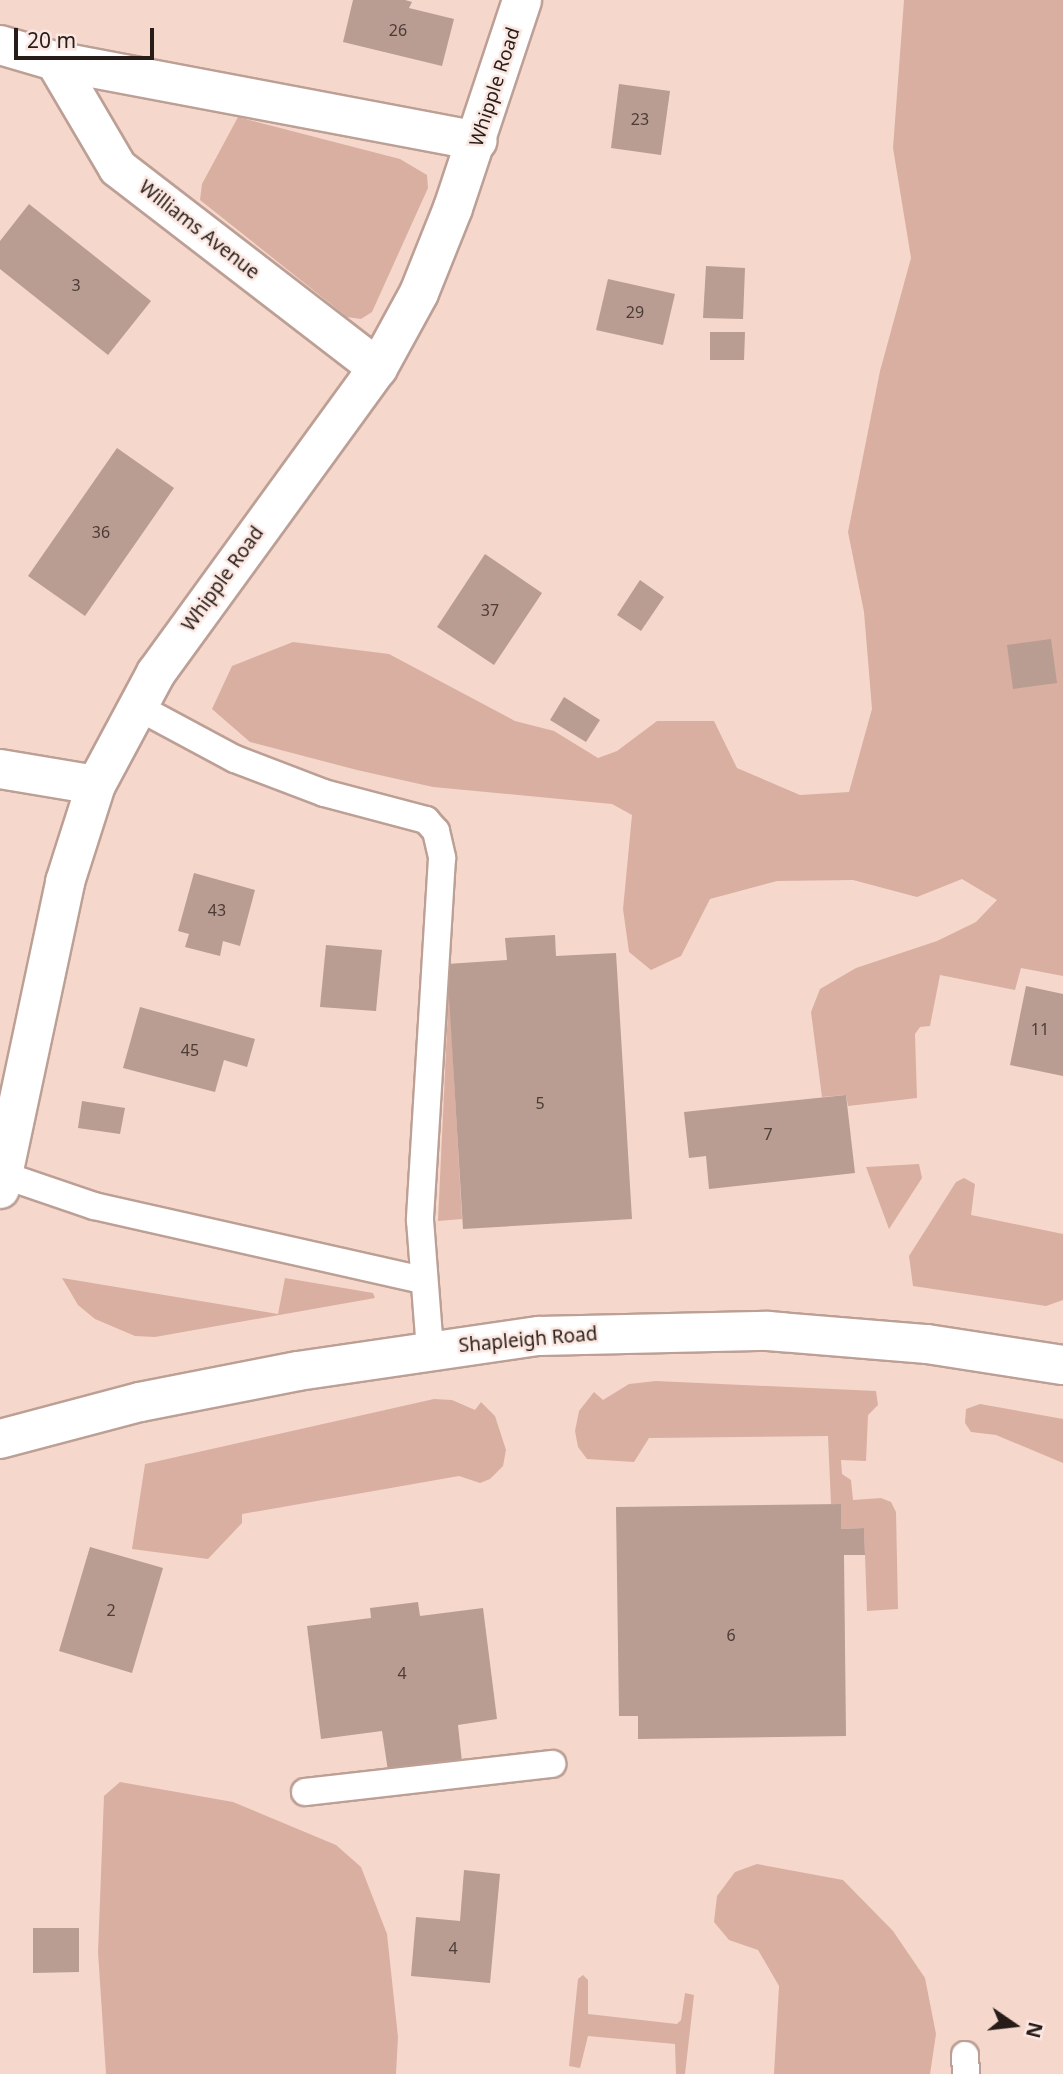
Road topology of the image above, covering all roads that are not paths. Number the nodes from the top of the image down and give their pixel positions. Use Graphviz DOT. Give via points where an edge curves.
graph roads {
  1 [pos="522,0"];
  2 [pos="0,45"];
  3 [pos="55,61"];
  4 [pos="478,141"];
  5 [pos="378,368"];
  6 [pos="136,706"];
  7 [pos="0,769"];
  8 [pos="96,785"];
  9 [pos="2,1182"];
  10 [pos="422,1280"];
  11 [pos="430,1350"];
  12 [pos="1063,1365"];
  13 [pos="0,1439"];
  14 [pos="552,1764"];
  15 [pos="305,1792"];
  1 -- 4 [label="main road, Whipple Road"];
  2 -- 3 [label="main road"];
  3 -- 4 [label="main road"];
  3 -- 5 [label="main road, Williams Avenue" via="118,168"];
  4 -- 5 [label="main road, Whipple Road" via="419,293"];
  5 -- 6 [label="main road, Whipple Road" via="223,576"];
  6 -- 8 [label="main road, Whipple Road"];
  6 -- 10 [label="lane" via="235,759 324,793 426,820 436,831 442,858 421,1220"];
  7 -- 8 [label="main road"];
  8 -- 9 [label="main road, Whipple Road" via="65,882"];
  9 -- 10 [label="lane"];
  10 -- 11 [label="lane"];
  11 -- 12 [label="main road, Shapleigh Road" via="539,1336 768,1331 927,1344"];
  11 -- 13 [label="main road, Shapleigh Road" via="140,1402"];
  14 -- 15 [label="lane"];
}
